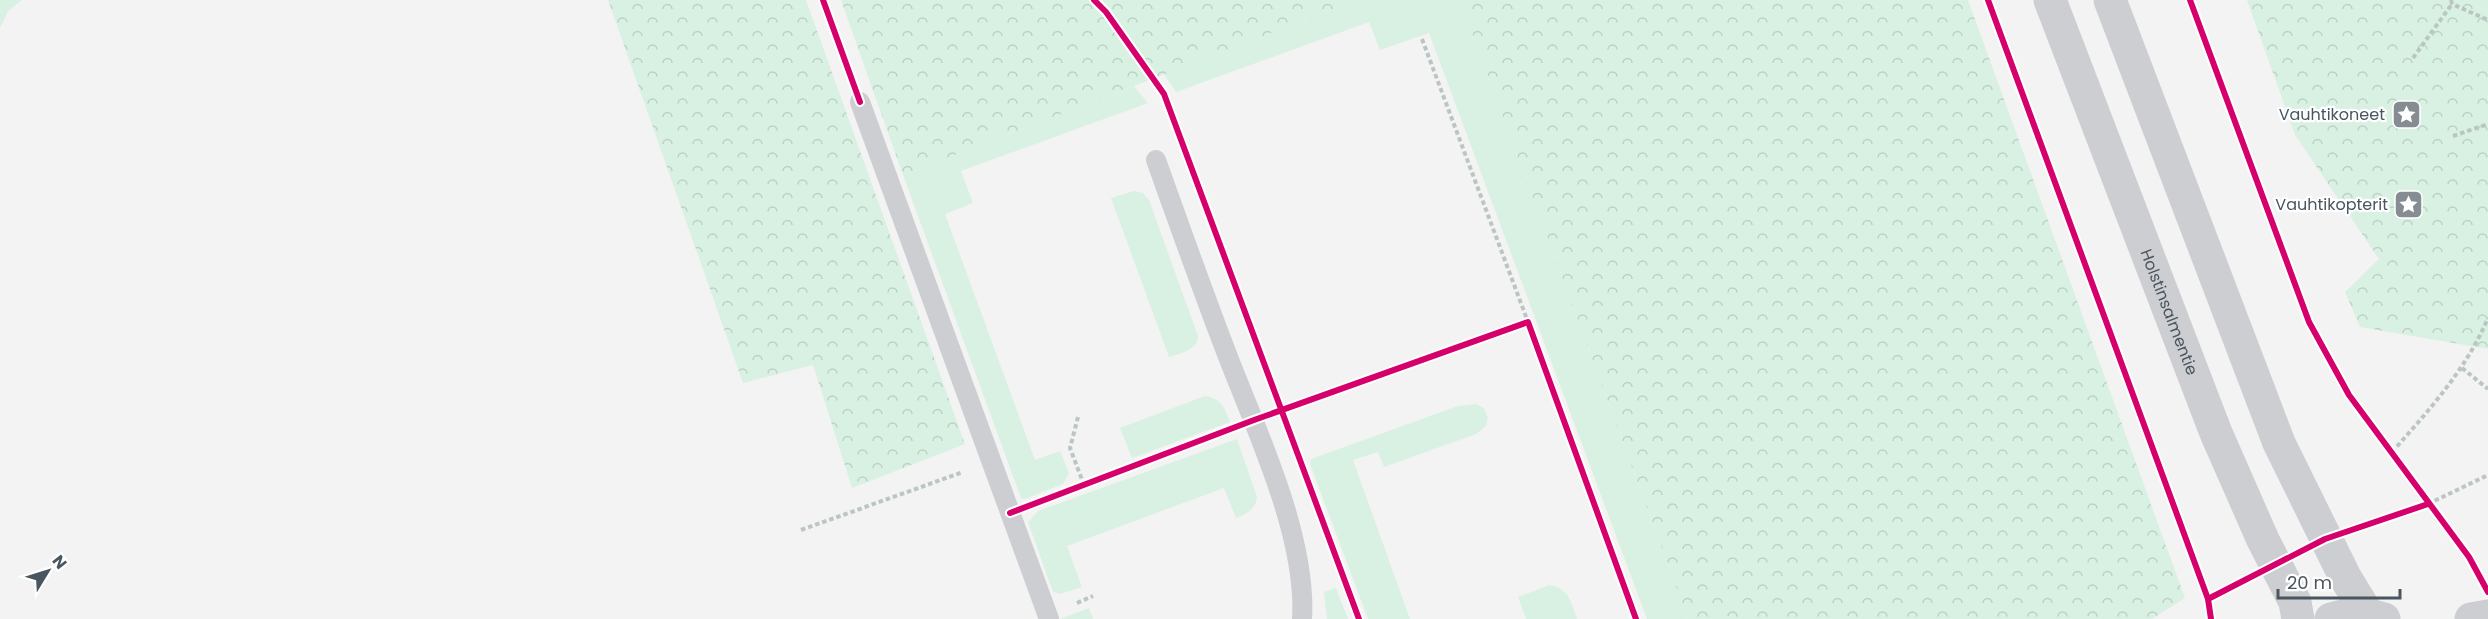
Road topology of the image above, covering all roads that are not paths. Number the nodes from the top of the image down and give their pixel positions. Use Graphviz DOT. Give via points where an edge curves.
graph roads {
  1 [pos="2050,0"];
  2 [pos="2110,0"];
  3 [pos="860,102"];
  4 [pos="1156,160"];
  5 [pos="2376,616"];
  6 [pos="2488,616"];
  7 [pos="1049,619"];
  8 [pos="1302,619"];
  9 [pos="2298,619"];
  10 [pos="2331,619"];
  11 [pos="2471,619"];
  1 -- 9 [label="street, Holstinsalmentie" via="2216,433 2295,602"];
  2 -- 5 [label="street" via="2279,443 2335,558"];
  3 -- 7 [label="lane"];
  4 -- 8 [label="lane" via="1254,420 1288,522 1299,558"];
  5 -- 10 [label="street" via="2348,614"];
  6 -- 11 [label="street"];
}
